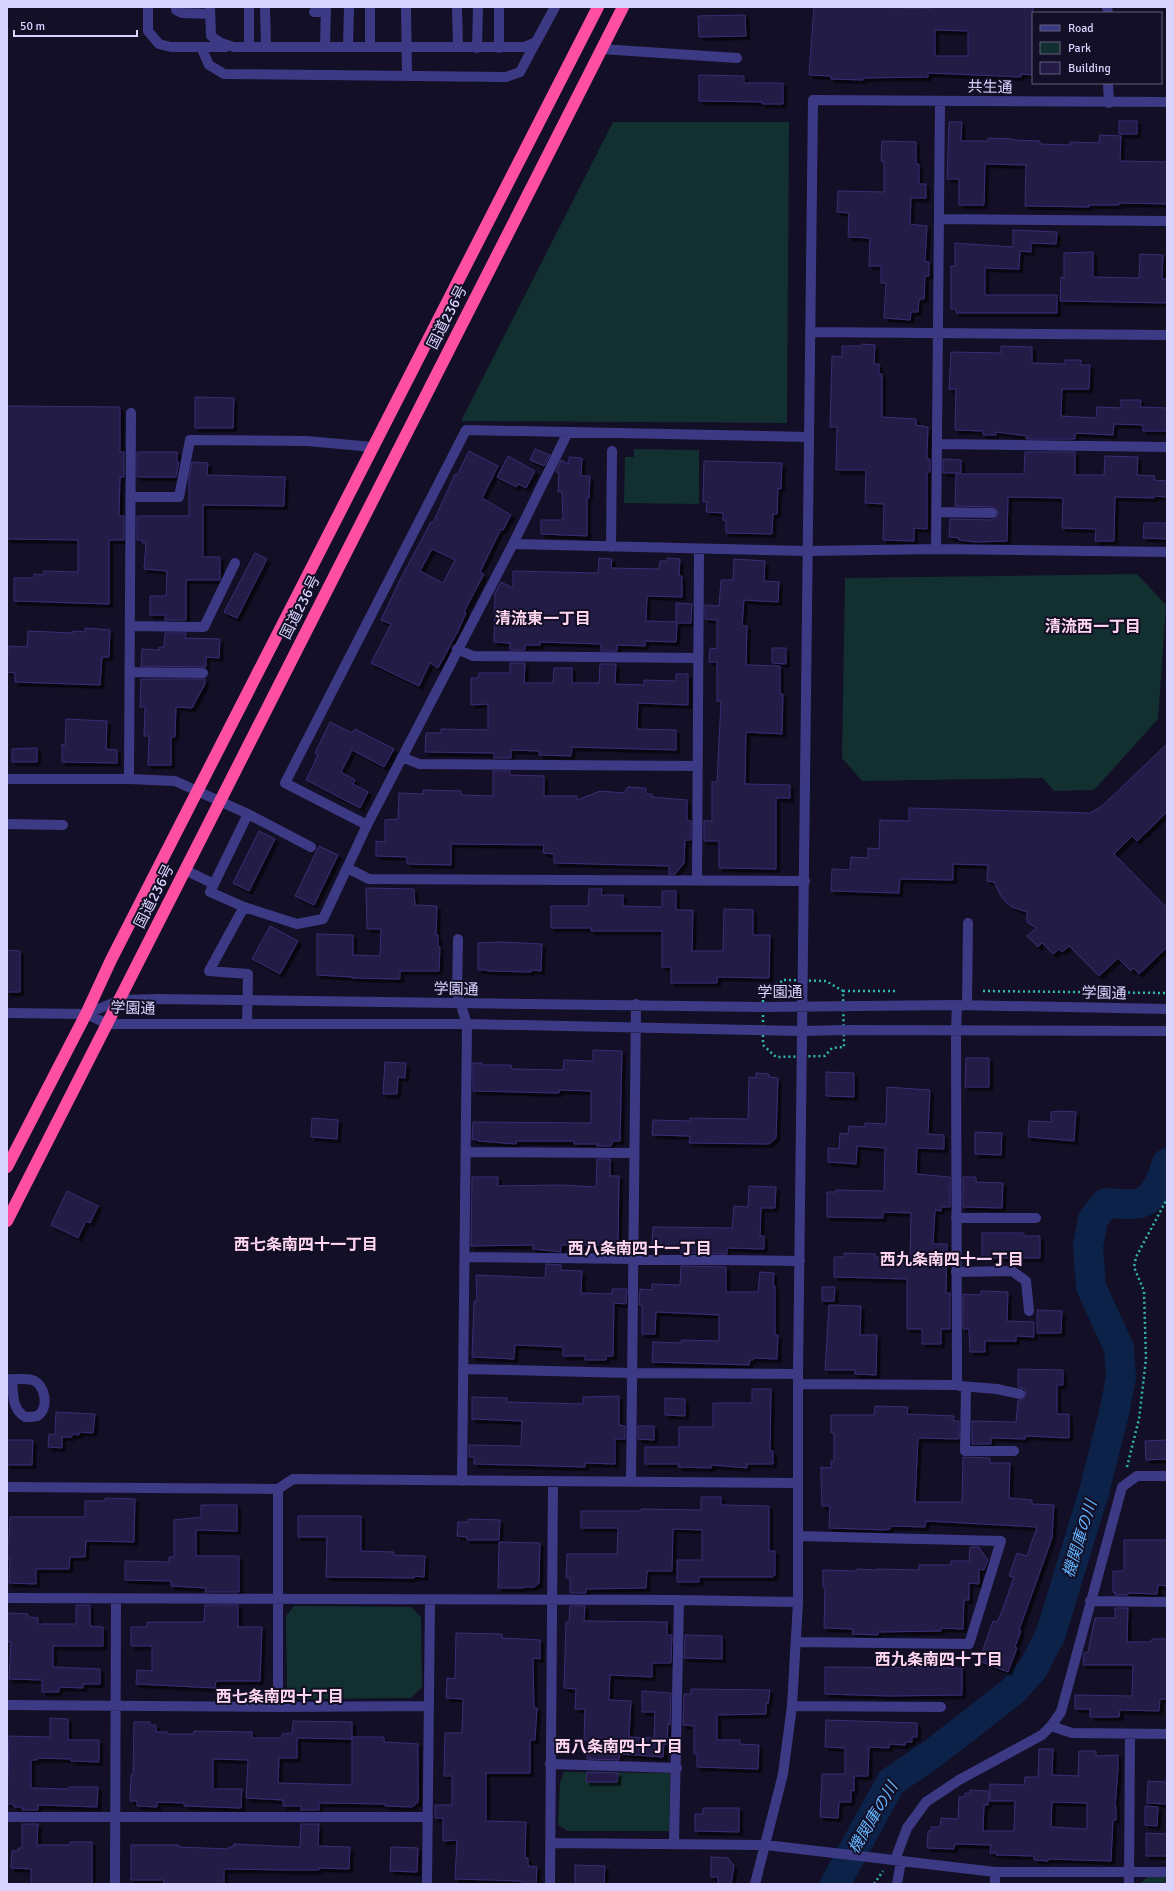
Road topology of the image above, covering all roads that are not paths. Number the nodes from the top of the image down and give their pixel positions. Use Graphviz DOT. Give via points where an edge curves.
graph roads {
  1 [pos="148,7"];
  2 [pos="176,7"];
  3 [pos="250,7"];
  4 [pos="266,7"];
  5 [pos="349,7"];
  6 [pos="370,7"];
  7 [pos="406,7"];
  8 [pos="458,7"];
  9 [pos="478,7"];
  10 [pos="499,7"];
  11 [pos="555,7"];
  12 [pos="598,7"];
  13 [pos="623,7"];
  14 [pos="326,10"];
  15 [pos="210,11"];
  16 [pos="314,12"];
  17 [pos="536,42"];
  18 [pos="234,46"];
  19 [pos="249,46"];
  20 [pos="266,46"];
  21 [pos="325,46"];
  22 [pos="370,46"];
  23 [pos="406,46"];
  24 [pos="201,47"];
  25 [pos="348,47"];
  26 [pos="458,47"];
  27 [pos="477,48"];
  28 [pos="499,48"];
  29 [pos="601,49"];
  30 [pos="736,58"];
  31 [pos="407,76"];
  32 [pos="1108,84"];
  33 [pos="940,101"];
  34 [pos="1167,102"];
  35 [pos="1109,103"];
  36 [pos="940,219"];
  37 [pos="1167,221"];
  38 [pos="810,332"];
  39 [pos="939,333"];
  40 [pos="1167,335"];
  41 [pos="131,413"];
  42 [pos="568,432"];
  43 [pos="810,437"];
  44 [pos="938,444"];
  45 [pos="1167,446"];
  46 [pos="373,447"];
  47 [pos="612,451"];
  48 [pos="131,497"];
  49 [pos="937,512"];
  50 [pos="992,513"];
  51 [pos="513,544"];
  52 [pos="612,547"];
  53 [pos="936,549"];
  54 [pos="699,550"];
  55 [pos="808,551"];
  56 [pos="1167,552"];
  57 [pos="235,563"];
  58 [pos="130,626"];
  59 [pos="457,649"];
  60 [pos="697,658"];
  61 [pos="130,672"];
  62 [pos="203,674"];
  63 [pos="402,757"];
  64 [pos="698,766"];
  65 [pos="7,779"];
  66 [pos="129,779"];
  67 [pos="197,790"];
  68 [pos="220,802"];
  69 [pos="248,814"];
  70 [pos="7,824"];
  71 [pos="367,824"];
  72 [pos="63,825"];
  73 [pos="311,847"];
  74 [pos="347,868"];
  75 [pos="185,870"];
  76 [pos="697,880"];
  77 [pos="805,881"];
  78 [pos="214,884"];
  79 [pos="244,907"];
  80 [pos="968,923"];
  81 [pos="458,939"];
  82 [pos="120,1000"];
  83 [pos="247,1000"];
  84 [pos="461,1004"];
  85 [pos="636,1004"];
  86 [pos="962,1005"];
  87 [pos="804,1006"];
  88 [pos="1167,1009"];
  89 [pos="7,1013"];
  90 [pos="86,1014"];
  91 [pos="108,1024"];
  92 [pos="247,1024"];
  93 [pos="467,1024"];
  94 [pos="635,1028"];
  95 [pos="956,1030"];
  96 [pos="803,1031"];
  97 [pos="1167,1031"];
  98 [pos="466,1152"];
  99 [pos="634,1153"];
  100 [pos="7,1167"];
  101 [pos="956,1218"];
  102 [pos="1036,1218"];
  103 [pos="7,1221"];
  104 [pos="465,1257"];
  105 [pos="634,1259"];
  106 [pos="800,1261"];
  107 [pos="956,1272"];
  108 [pos="1029,1312"];
  109 [pos="463,1369"];
  110 [pos="631,1373"];
  111 [pos="798,1379"];
  112 [pos="961,1386"];
  113 [pos="1020,1394"];
  114 [pos="1014,1451"];
  115 [pos="1167,1476"];
  116 [pos="462,1481"];
  117 [pos="631,1481"];
  118 [pos="553,1482"];
  119 [pos="798,1483"];
  120 [pos="7,1487"];
  121 [pos="278,1489"];
  122 [pos="798,1536"];
  123 [pos="7,1598"];
  124 [pos="116,1599"];
  125 [pos="278,1599"];
  126 [pos="430,1600"];
  127 [pos="679,1600"];
  128 [pos="552,1601"];
  129 [pos="1090,1601"];
  130 [pos="798,1602"];
  131 [pos="1167,1602"];
  132 [pos="797,1642"];
  133 [pos="7,1705"];
  134 [pos="116,1706"];
  135 [pos="429,1706"];
  136 [pos="792,1706"];
  137 [pos="278,1707"];
  138 [pos="941,1707"];
  139 [pos="1051,1726"];
  140 [pos="1130,1734"];
  141 [pos="1167,1734"];
  142 [pos="550,1764"];
  143 [pos="676,1768"];
  144 [pos="7,1817"];
  145 [pos="428,1817"];
  146 [pos="115,1818"];
  147 [pos="550,1843"];
  148 [pos="674,1844"];
  149 [pos="766,1844"];
  150 [pos="898,1860"];
  151 [pos="995,1872"];
  152 [pos="1129,1872"];
  153 [pos="1167,1872"];
  154 [pos="115,1884"];
  155 [pos="427,1884"];
  156 [pos="550,1884"];
  157 [pos="755,1884"];
  158 [pos="897,1884"];
  159 [pos="995,1884"];
  160 [pos="1129,1884"];
  1 -- 24 [label="street" via="148,31 158,44 170,47"];
  2 -- 15 [label="street" via="176,10 182,13"];
  3 -- 19 [label="street"];
  4 -- 20 [label="street"];
  5 -- 25 [label="street"];
  6 -- 22 [label="street"];
  7 -- 23 [label="street"];
  8 -- 26 [label="street"];
  9 -- 27 [label="street"];
  10 -- 28 [label="street"];
  11 -- 17 [label="street"];
  12 -- 46 [label="highway, 国道236号"];
  13 -- 29 [label="highway, 国道236号"];
  14 -- 16 [label="street"];
  14 -- 21 [label="street"];
  15 -- 18 [label="street" via="211,36 221,44"];
  17 -- 28 [label="street" via="524,47"];
  17 -- 31 [label="street" via="520,72 506,77"];
  18 -- 19 [label="street"];
  18 -- 24 [label="street"];
  19 -- 20 [label="street"];
  20 -- 21 [label="street"];
  21 -- 25 [label="street"];
  22 -- 23 [label="street"];
  22 -- 25 [label="street"];
  23 -- 26 [label="street"];
  23 -- 31 [label="street"];
  24 -- 31 [label="street" via="209,65 224,74"];
  26 -- 27 [label="street"];
  27 -- 28 [label="street"];
  29 -- 30 [label="street"];
  29 -- 68 [label="highway, 国道236号"];
  32 -- 35 [label="street"];
  33 -- 35 [label="street, 共生通"];
  33 -- 36 [label="street"];
  33 -- 38 [label="street, 共生通" via="814,100"];
  34 -- 35 [label="street, 共生通"];
  36 -- 37 [label="street"];
  36 -- 39 [label="street"];
  38 -- 39 [label="street"];
  38 -- 43 [label="street"];
  39 -- 40 [label="street"];
  39 -- 44 [label="street"];
  41 -- 48 [label="street"];
  42 -- 43 [label="street"];
  42 -- 51 [label="street"];
  42 -- 71 [label="street" via="466,430 285,783"];
  43 -- 55 [label="street"];
  44 -- 45 [label="street"];
  44 -- 49 [label="street"];
  46 -- 48 [label="street" via="307,441 190,440 179,497"];
  46 -- 67 [label="highway, 国道236号"];
  47 -- 52 [label="street"];
  48 -- 58 [label="street"];
  49 -- 50 [label="street"];
  49 -- 53 [label="street"];
  51 -- 52 [label="street"];
  51 -- 59 [label="street"];
  52 -- 54 [label="street"];
  53 -- 55 [label="street"];
  53 -- 56 [label="street"];
  54 -- 55 [label="street"];
  54 -- 60 [label="street"];
  55 -- 77 [label="street"];
  57 -- 58 [label="street" via="204,627"];
  58 -- 61 [label="street"];
  59 -- 60 [label="street" via="474,656"];
  59 -- 63 [label="street"];
  60 -- 64 [label="street"];
  61 -- 62 [label="street"];
  61 -- 66 [label="street"];
  63 -- 64 [label="street" via="419,764"];
  63 -- 71 [label="street"];
  64 -- 76 [label="street"];
  65 -- 66 [label="street"];
  66 -- 67 [label="street" via="175,781"];
  67 -- 68 [label="street"];
  67 -- 90 [label="highway, 国道236号"];
  68 -- 69 [label="street"];
  68 -- 75 [label="highway, 国道236号"];
  69 -- 73 [label="street"];
  69 -- 78 [label="street"];
  70 -- 72 [label="street"];
  71 -- 74 [label="street"];
  74 -- 76 [label="street" via="369,879"];
  74 -- 79 [label="street" via="323,919 297,924"];
  75 -- 78 [label="street"];
  75 -- 82 [label="highway, 国道236号"];
  76 -- 77 [label="street"];
  77 -- 87 [label="street"];
  78 -- 79 [label="street" via="210,892"];
  79 -- 83 [label="street" via="209,971 248,974"];
  80 -- 86 [label="street"];
  81 -- 84 [label="street" via="457,993"];
  82 -- 83 [label="street, 学園通"];
  82 -- 90 [label="street, 学園通"];
  82 -- 91 [label="highway, 国道236号"];
  83 -- 84 [label="street, 学園通"];
  83 -- 92 [label="street"];
  84 -- 85 [label="street, 学園通"];
  84 -- 93 [label="street"];
  85 -- 87 [label="street, 学園通"];
  85 -- 94 [label="street"];
  86 -- 87 [label="street, 学園通"];
  86 -- 88 [label="street, 学園通"];
  86 -- 95 [label="street"];
  87 -- 96 [label="street"];
  89 -- 90 [label="street"];
  90 -- 91 [label="street, 学園通"];
  90 -- 100 [label="highway, 国道236号"];
  91 -- 92 [label="street, 学園通"];
  91 -- 103 [label="highway, 国道236号"];
  92 -- 93 [label="street, 学園通"];
  93 -- 94 [label="street, 学園通"];
  93 -- 98 [label="street"];
  94 -- 96 [label="street, 学園通"];
  94 -- 99 [label="street"];
  95 -- 96 [label="street, 学園通"];
  95 -- 97 [label="street, 学園通"];
  95 -- 101 [label="street"];
  96 -- 106 [label="street"];
  98 -- 99 [label="street"];
  98 -- 104 [label="street"];
  99 -- 105 [label="street"];
  101 -- 102 [label="street"];
  101 -- 107 [label="street"];
  104 -- 105 [label="street"];
  104 -- 109 [label="street"];
  105 -- 106 [label="street"];
  105 -- 110 [label="street"];
  106 -- 111 [label="street"];
  107 -- 108 [label="street" via="1012,1271 1026,1280"];
  107 -- 112 [label="street"];
  109 -- 110 [label="street"];
  109 -- 116 [label="street"];
  110 -- 111 [label="street"];
  110 -- 117 [label="street"];
  111 -- 112 [label="street"];
  111 -- 119 [label="street"];
  112 -- 113 [label="street"];
  112 -- 114 [label="street" via="965,1452"];
  115 -- 129 [label="street" via="1137,1476 1122,1487"];
  116 -- 118 [label="street"];
  116 -- 121 [label="street" via="293,1479"];
  117 -- 118 [label="street"];
  117 -- 119 [label="street"];
  118 -- 128 [label="street"];
  119 -- 122 [label="street"];
  120 -- 121 [label="street"];
  121 -- 125 [label="street"];
  122 -- 130 [label="street"];
  122 -- 132 [label="street" via="1001,1541 969,1644"];
  123 -- 124 [label="street"];
  124 -- 125 [label="street"];
  124 -- 134 [label="street"];
  125 -- 126 [label="street"];
  125 -- 137 [label="street"];
  126 -- 128 [label="street"];
  126 -- 135 [label="street"];
  127 -- 128 [label="street"];
  127 -- 130 [label="street"];
  127 -- 143 [label="street"];
  128 -- 142 [label="street"];
  129 -- 131 [label="street"];
  129 -- 139 [label="street" via="1061,1712"];
  130 -- 132 [label="street"];
  132 -- 136 [label="street"];
  133 -- 134 [label="street"];
  134 -- 137 [label="street"];
  134 -- 146 [label="street"];
  135 -- 137 [label="street"];
  135 -- 145 [label="street"];
  136 -- 138 [label="street"];
  136 -- 149 [label="street" via="783,1774"];
  139 -- 140 [label="street" via="1072,1733"];
  139 -- 150 [label="street" via="1042,1734 959,1780 926,1802 907,1828"];
  140 -- 141 [label="street"];
  140 -- 152 [label="street"];
  142 -- 143 [label="street"];
  142 -- 147 [label="street"];
  143 -- 148 [label="street"];
  144 -- 146 [label="street"];
  145 -- 146 [label="street"];
  145 -- 155 [label="street"];
  146 -- 154 [label="street"];
  147 -- 148 [label="street"];
  147 -- 156 [label="street"];
  148 -- 149 [label="street"];
  149 -- 150 [label="street"];
  149 -- 157 [label="street"];
  150 -- 151 [label="street"];
  150 -- 158 [label="street"];
  151 -- 152 [label="street"];
  151 -- 159 [label="street"];
  152 -- 153 [label="street"];
  152 -- 160 [label="street"];
}
